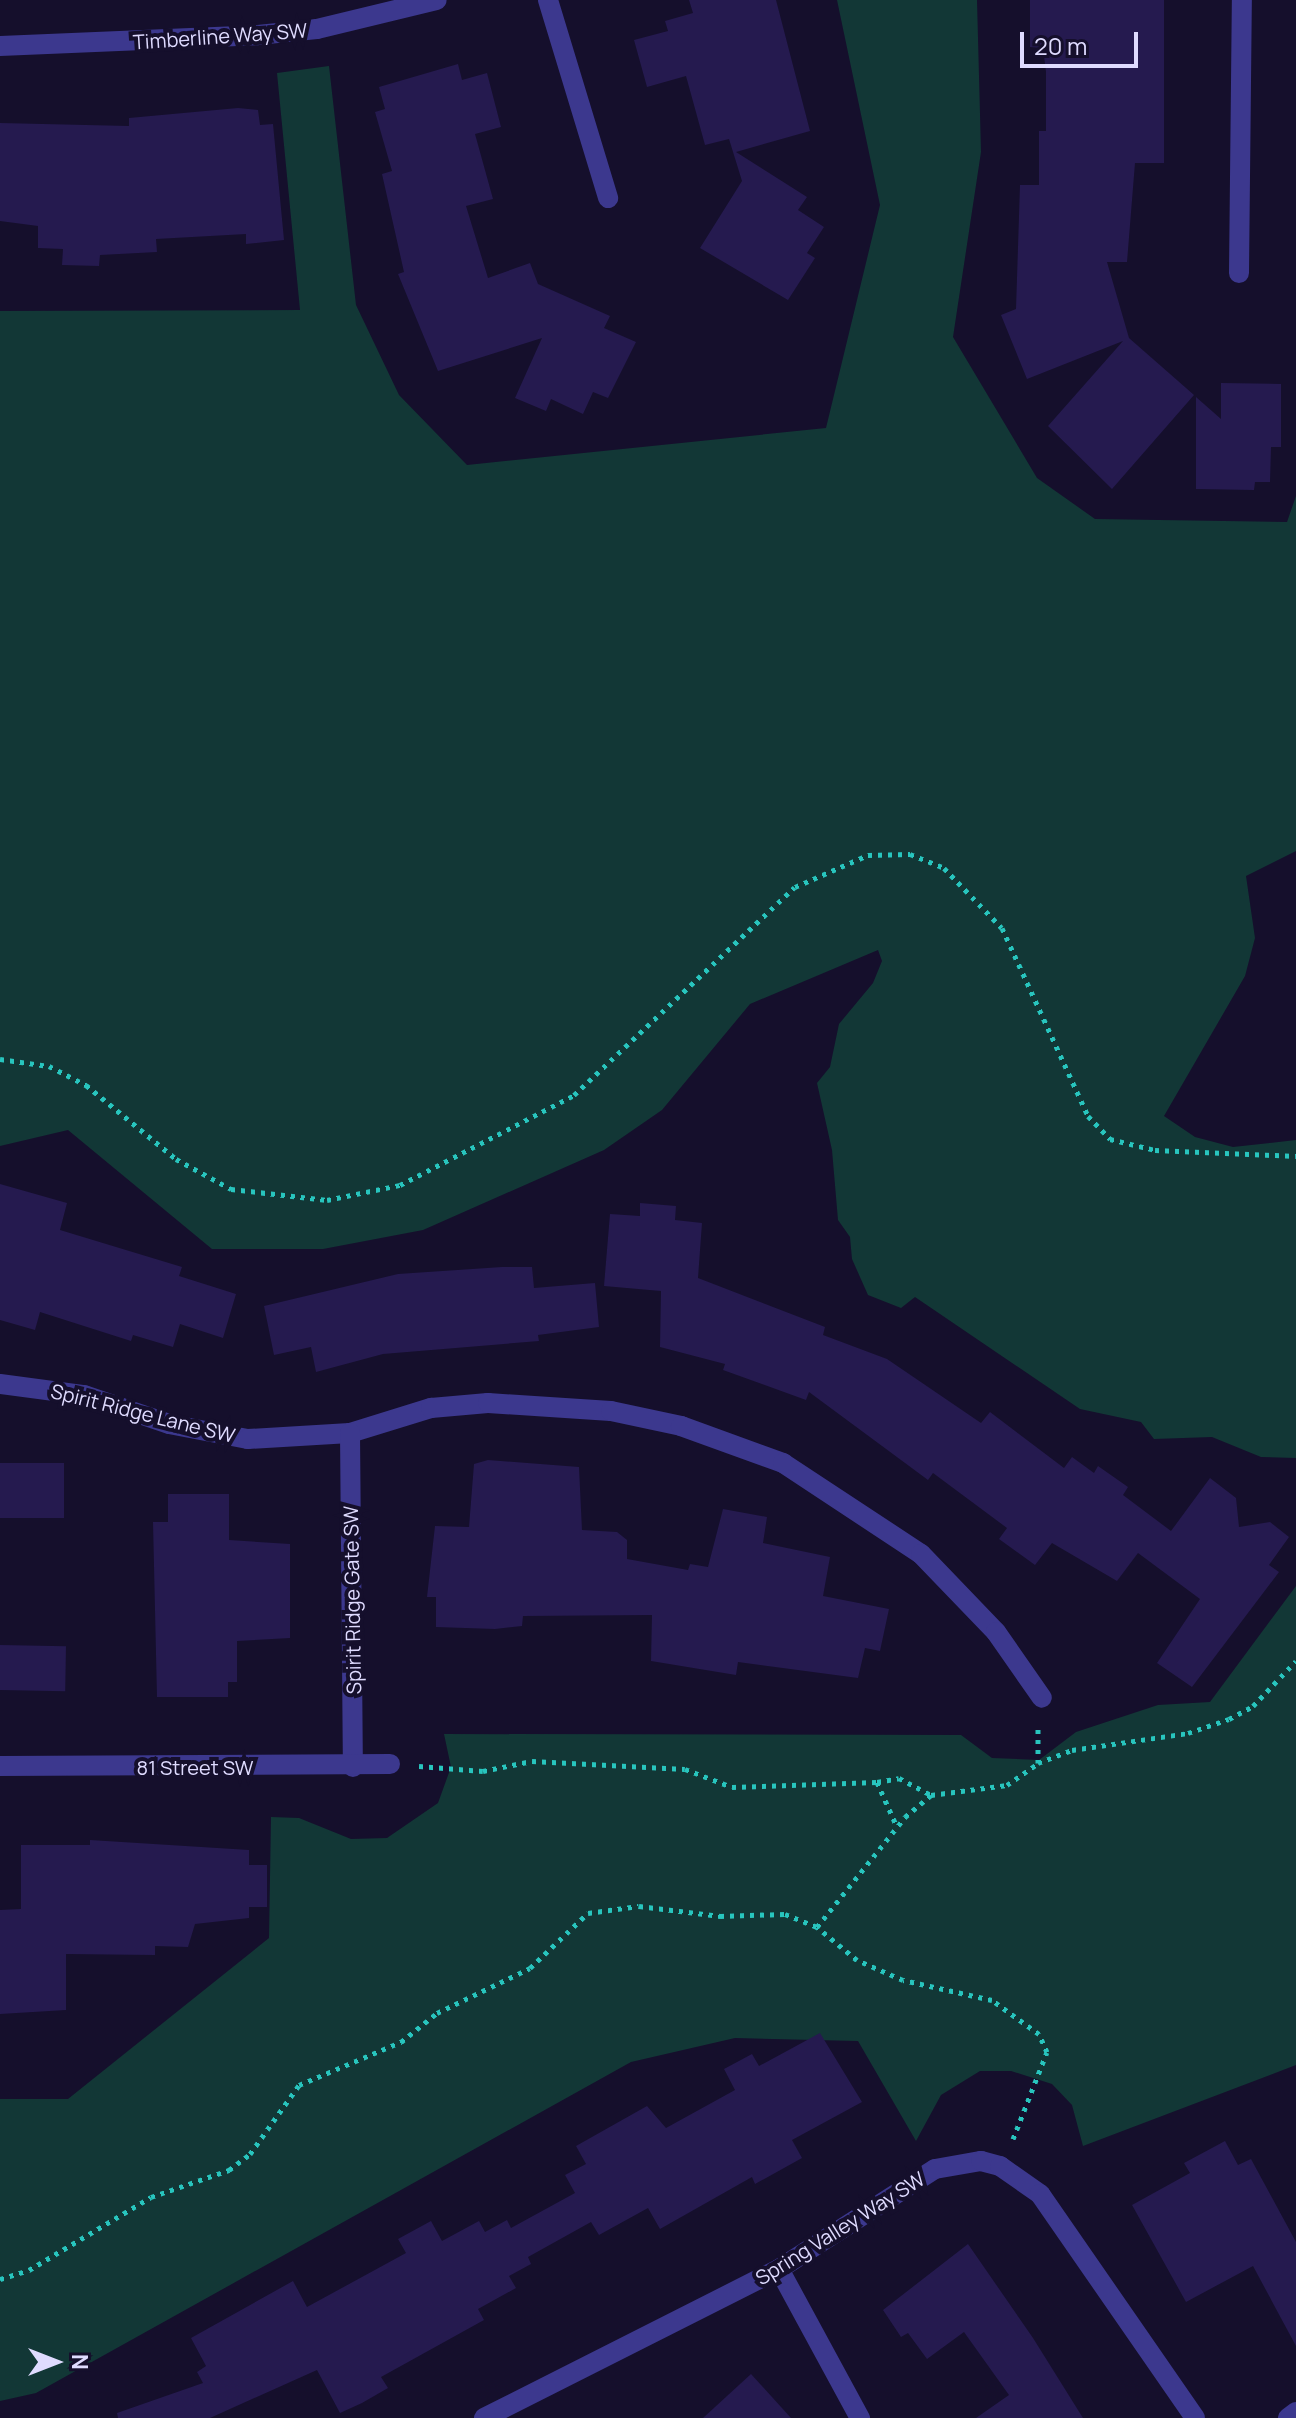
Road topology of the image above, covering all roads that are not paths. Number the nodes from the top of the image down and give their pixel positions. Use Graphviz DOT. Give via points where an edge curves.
graph roads {
  1 [pos="437,0"];
  2 [pos="548,0"];
  3 [pos="1242,0"];
  4 [pos="0,46"];
  5 [pos="608,198"];
  6 [pos="1239,273"];
  7 [pos="0,1384"];
  8 [pos="350,1433"];
  9 [pos="1042,1698"];
  10 [pos="390,1764"];
  11 [pos="0,1766"];
  12 [pos="353,1767"];
  13 [pos="779,2269"];
  14 [pos="1296,2412"];
  15 [pos="484,2418"];
  16 [pos="860,2418"];
  17 [pos="1195,2418"];
  18 [pos="1288,2418"];
  1 -- 4 [label="street, Timberline Way SW" via="317,29"];
  2 -- 5 [label="street"];
  3 -- 6 [label="street"];
  7 -- 8 [label="street, Spirit Ridge Lane SW" via="84,1395 218,1436"];
  8 -- 9 [label="street, Spirit Ridge Lane SW" via="431,1408 517,1403 638,1415 724,1439 827,1487 921,1554 996,1632"];
  8 -- 12 [label="street, Spirit Ridge Gate SW"];
  10 -- 12 [label="street, 81 Street SW"];
  11 -- 12 [label="street, 81 Street SW"];
  13 -- 15 [label="street, Spring Valley Way SW"];
  13 -- 16 [label="street"];
  13 -- 17 [label="street, Spring Valley Way SW" via="935,2169 981,2161 1000,2166 1040,2194"];
  14 -- 18 [label="street"];
}
